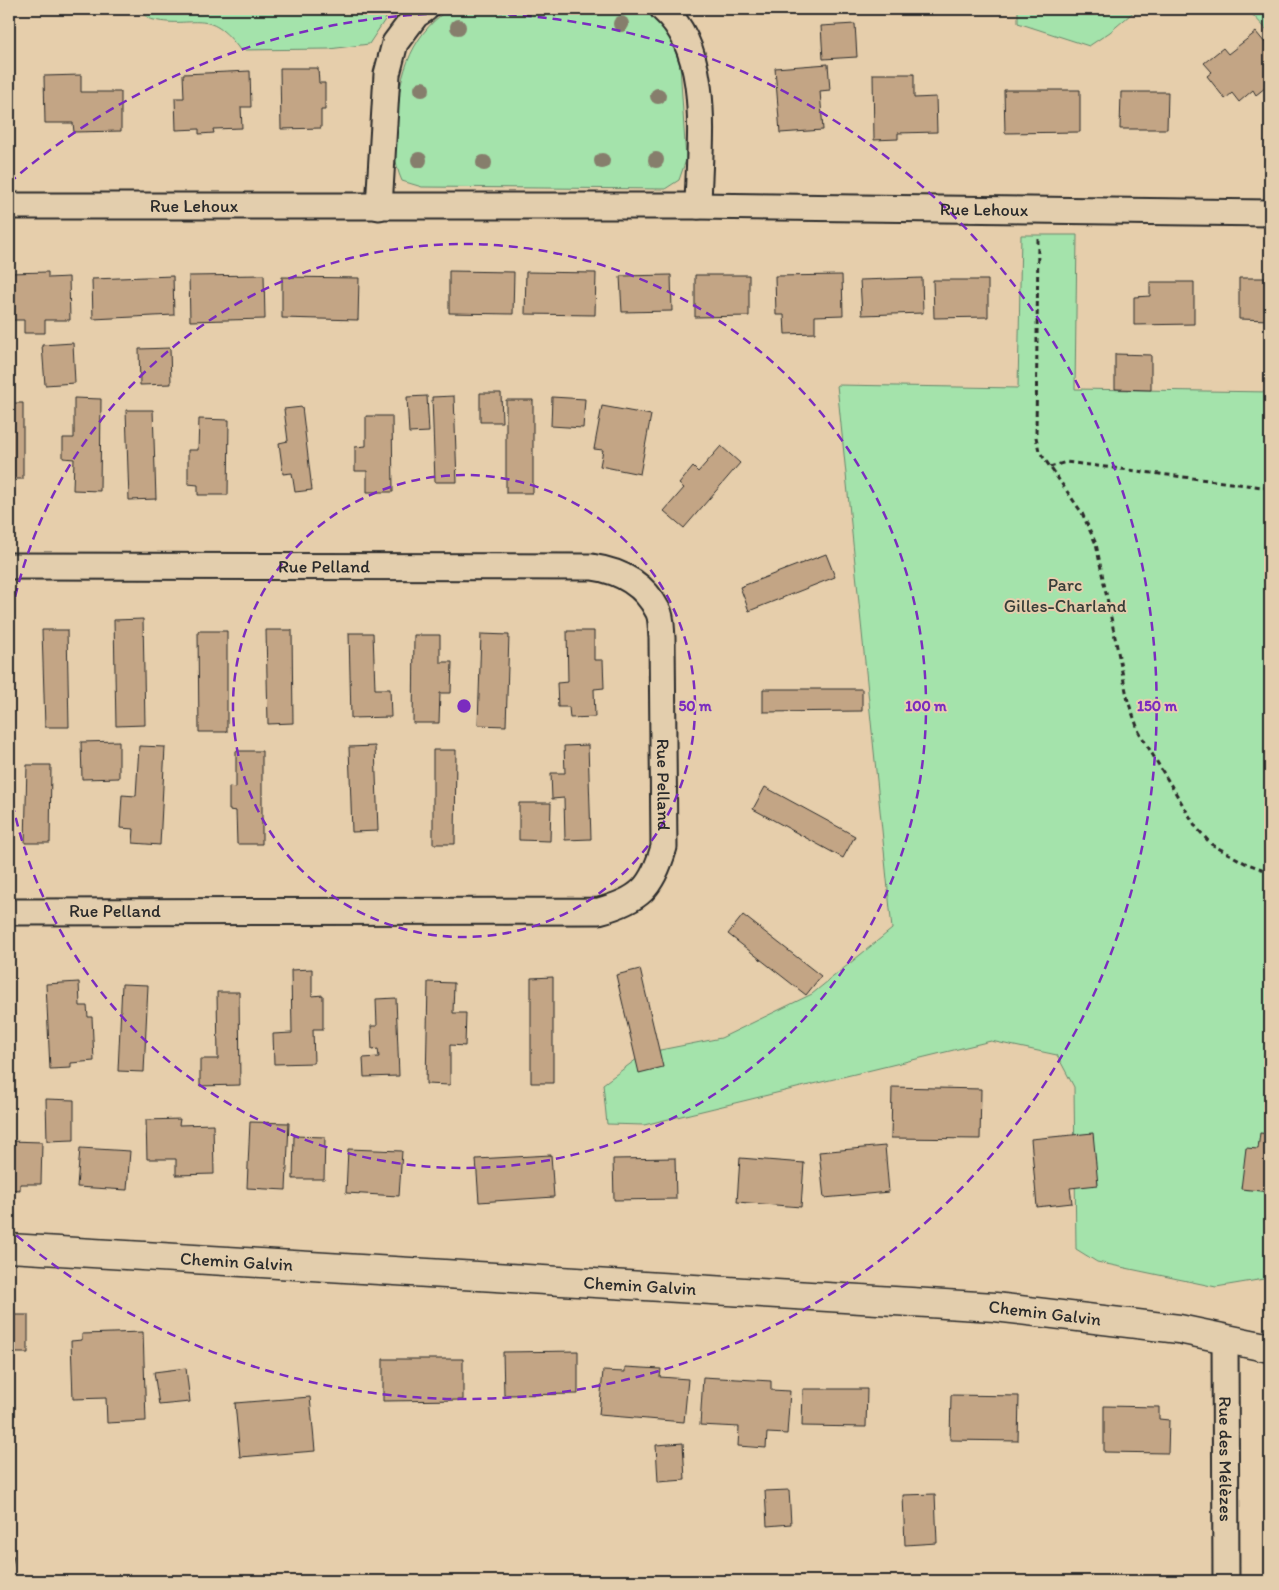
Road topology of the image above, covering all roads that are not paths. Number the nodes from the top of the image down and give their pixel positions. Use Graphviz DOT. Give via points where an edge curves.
graph roads {
  1 [pos="425,9"];
  2 [pos="663,9"];
  3 [pos="9,206"];
  4 [pos="698,206"];
  5 [pos="379,207"];
  6 [pos="1270,213"];
  7 [pos="9,566"];
  8 [pos="9,912"];
  9 [pos="9,1248"];
  10 [pos="1225,1338"];
  11 [pos="1270,1348"];
  12 [pos="1226,1581"];
  1 -- 5 [label="street" via="416,15 396,43 387,74"];
  2 -- 4 [label="street" via="674,19 690,48 700,85"];
  3 -- 5 [label="street, Rue Lehoux"];
  4 -- 5 [label="street, Rue Lehoux"];
  4 -- 6 [label="street, Rue Lehoux"];
  7 -- 8 [label="street, Rue Pelland" via="582,567 613,570 634,581 659,612 664,847 656,872 644,890 624,904 599,911"];
  9 -- 10 [label="street, Chemin Galvin" via="931,1302 1100,1318"];
  10 -- 11 [label="street, Chemin Galvin"];
  10 -- 12 [label="street, Rue des Mélèzes"];
}
